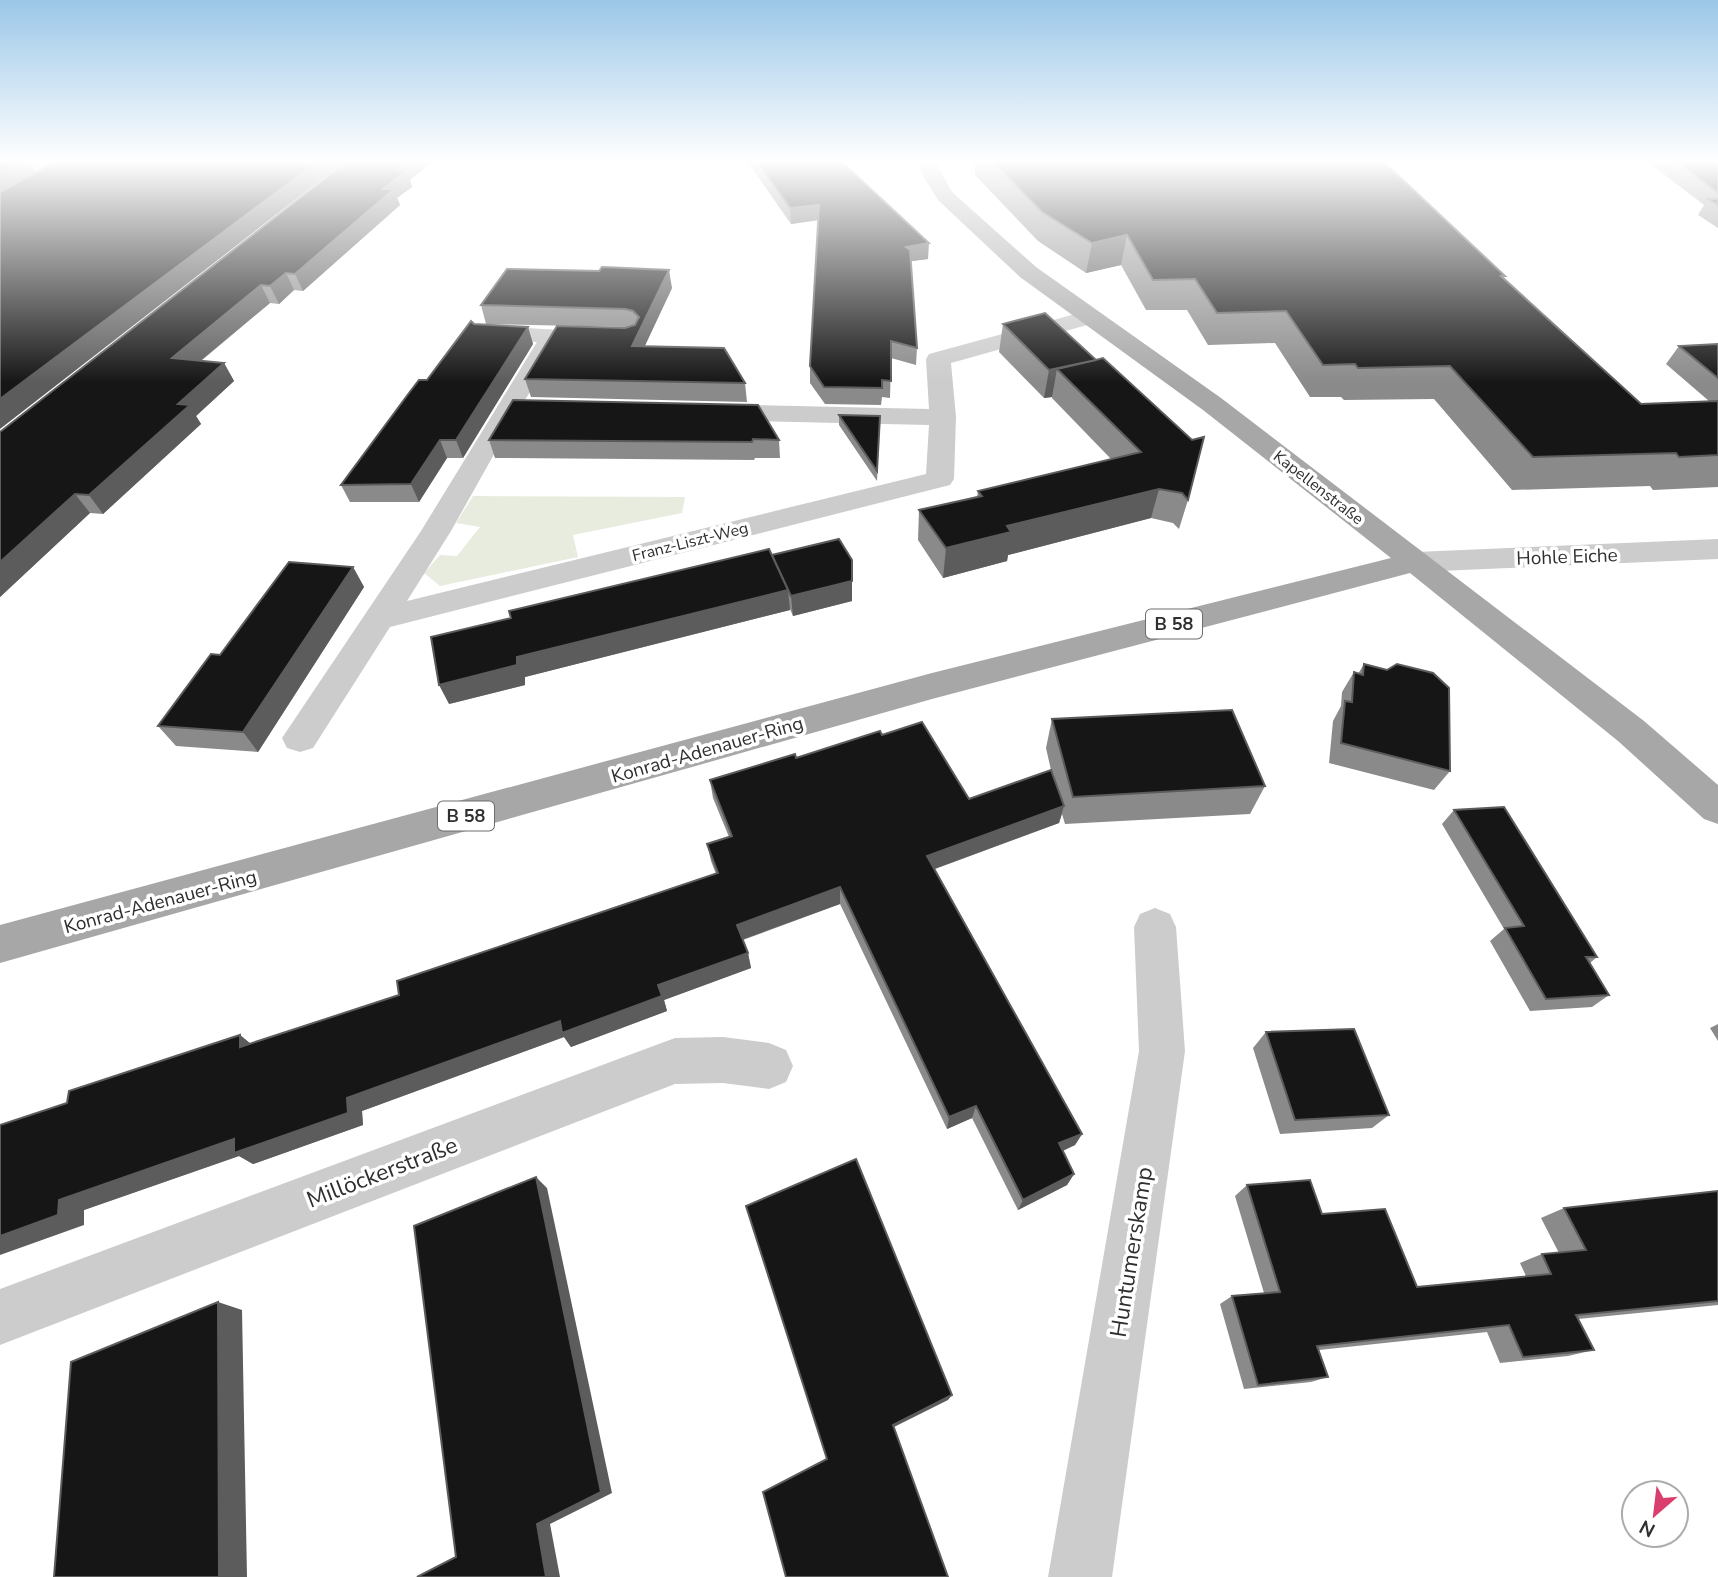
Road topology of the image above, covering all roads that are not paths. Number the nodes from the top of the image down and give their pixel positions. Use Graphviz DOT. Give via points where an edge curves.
graph roads {
  1 [pos="986,236"];
  2 [pos="1090,317"];
  3 [pos="488,333"];
  4 [pos="553,335"];
  5 [pos="578,336"];
  6 [pos="508,407"];
  7 [pos="590,409"];
  8 [pos="685,411"];
  9 [pos="943,417"];
  10 [pos="1718,550"];
  11 [pos="1416,562"];
  12 [pos="379,619"];
  13 [pos="299,738"];
  14 [pos="1718,808"];
  15 [pos="1156,926"];
  16 [pos="0,944"];
  17 [pos="769,1066"];
  18 [pos="0,1317"];
  19 [pos="1080,1577"];
  1 -- 2 [label="main road, Kapellenstraße"];
  2 -- 9 [label="street, Franz-Liszt-Weg" via="938,359"];
  2 -- 11 [label="main road, Kapellenstraße" via="1212,404"];
  3 -- 4 [label="street"];
  4 -- 5 [label="street"];
  4 -- 6 [label="street"];
  6 -- 7 [label="street"];
  6 -- 12 [label="street"];
  8 -- 9 [label="street"];
  9 -- 12 [label="street, Franz-Liszt-Weg" via="940,479"];
  10 -- 11 [label="street, Hohle Eiche"];
  11 -- 14 [label="main road, Kapellenstraße" via="1631,731"];
  11 -- 16 [label="main road, Konrad-Adenauer-Ring / B 58" via="932,686"];
  12 -- 13 [label="street"];
  15 -- 19 [label="street, Huntumerskamp" via="1162,1051"];
  17 -- 18 [label="street, Millöckerstraße" via="723,1060 675,1061"];
}
